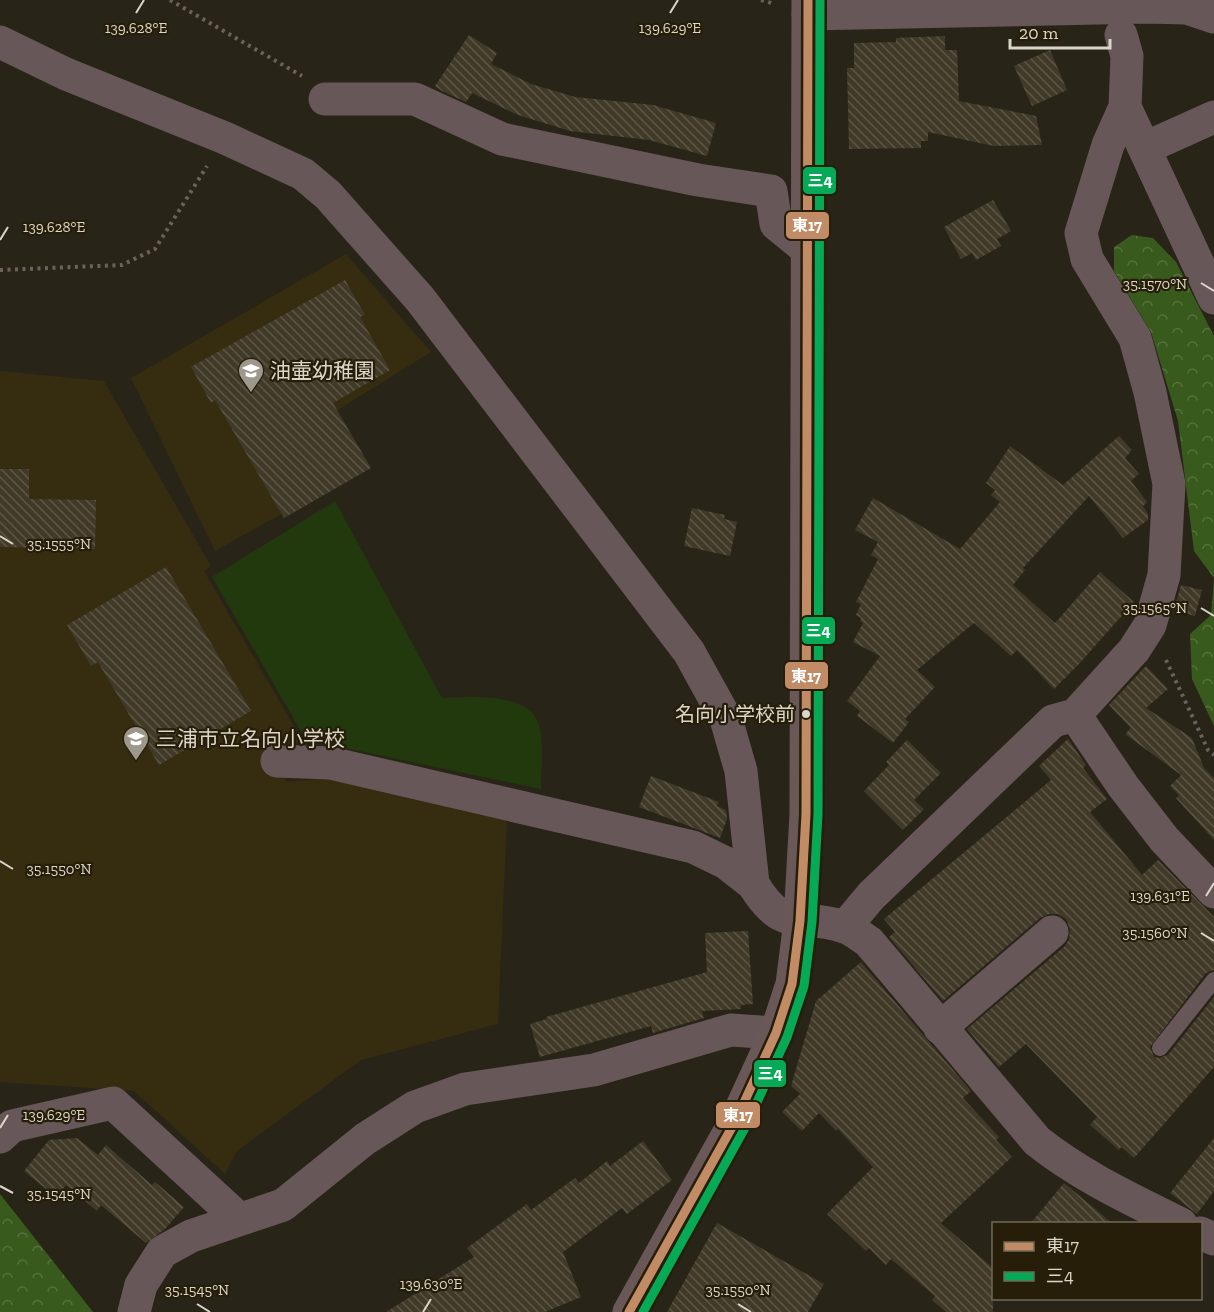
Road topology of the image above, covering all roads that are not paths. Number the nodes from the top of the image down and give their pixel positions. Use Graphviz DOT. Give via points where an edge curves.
graph roads {
  1 [pos="808,7"];
  2 [pos="1214,17"];
  3 [pos="1121,35"];
  4 [pos="0,42"];
  5 [pos="325,99"];
  6 [pos="1125,107"];
  7 [pos="1214,117"];
  8 [pos="1145,148"];
  9 [pos="808,251"];
  10 [pos="1214,298"];
  11 [pos="1075,715"];
  12 [pos="277,761"];
  13 [pos="753,884"];
  14 [pos="1214,892"];
  15 [pos="800,921"];
  16 [pos="845,927"];
  17 [pos="1052,932"];
  18 [pos="1214,980"];
  19 [pos="940,1028"];
  20 [pos="776,1033"];
  21 [pos="1160,1048"];
  22 [pos="0,1137"];
  23 [pos="239,1219"];
  24 [pos="1177,1222"];
  25 [pos="134,1312"];
  26 [pos="628,1312"];
  1 -- 2 [label="street" via="1187,8"];
  1 -- 9 [label="main road"];
  3 -- 6 [label="street" via="1127,56"];
  4 -- 13 [label="street" via="303,174 328,195 420,299 689,652 726,719 741,771"];
  5 -- 9 [label="street" via="415,99 502,139 698,180 771,191 776,224"];
  6 -- 8 [label="street"];
  6 -- 11 [label="street" via="1108,145 1081,233 1087,259 1135,338 1150,392 1169,484 1164,575 1150,625 1134,650"];
  7 -- 8 [label="street"];
  8 -- 10 [label="street"];
  9 -- 15 [label="main road" via="806,814"];
  11 -- 14 [label="street" via="1123,786"];
  11 -- 16 [label="street" via="1053,721 871,896"];
  12 -- 13 [label="street" via="330,763 693,847 726,863"];
  13 -- 15 [label="street" via="774,913"];
  15 -- 16 [label="street"];
  15 -- 20 [label="main road" via="792,984"];
  16 -- 19 [label="street" via="869,942"];
  17 -- 19 [label="street"];
  18 -- 21 [label="lane"];
  19 -- 24 [label="street" via="1037,1141 1063,1162"];
  20 -- 23 [label="street" via="731,1030 594,1070 465,1089 415,1107 365,1140 283,1205"];
  20 -- 26 [label="main road" via="736,1120"];
  22 -- 23 [label="street" via="12,1126 113,1103"];
  23 -- 25 [label="street" via="191,1236 162,1252 141,1285"];
}
